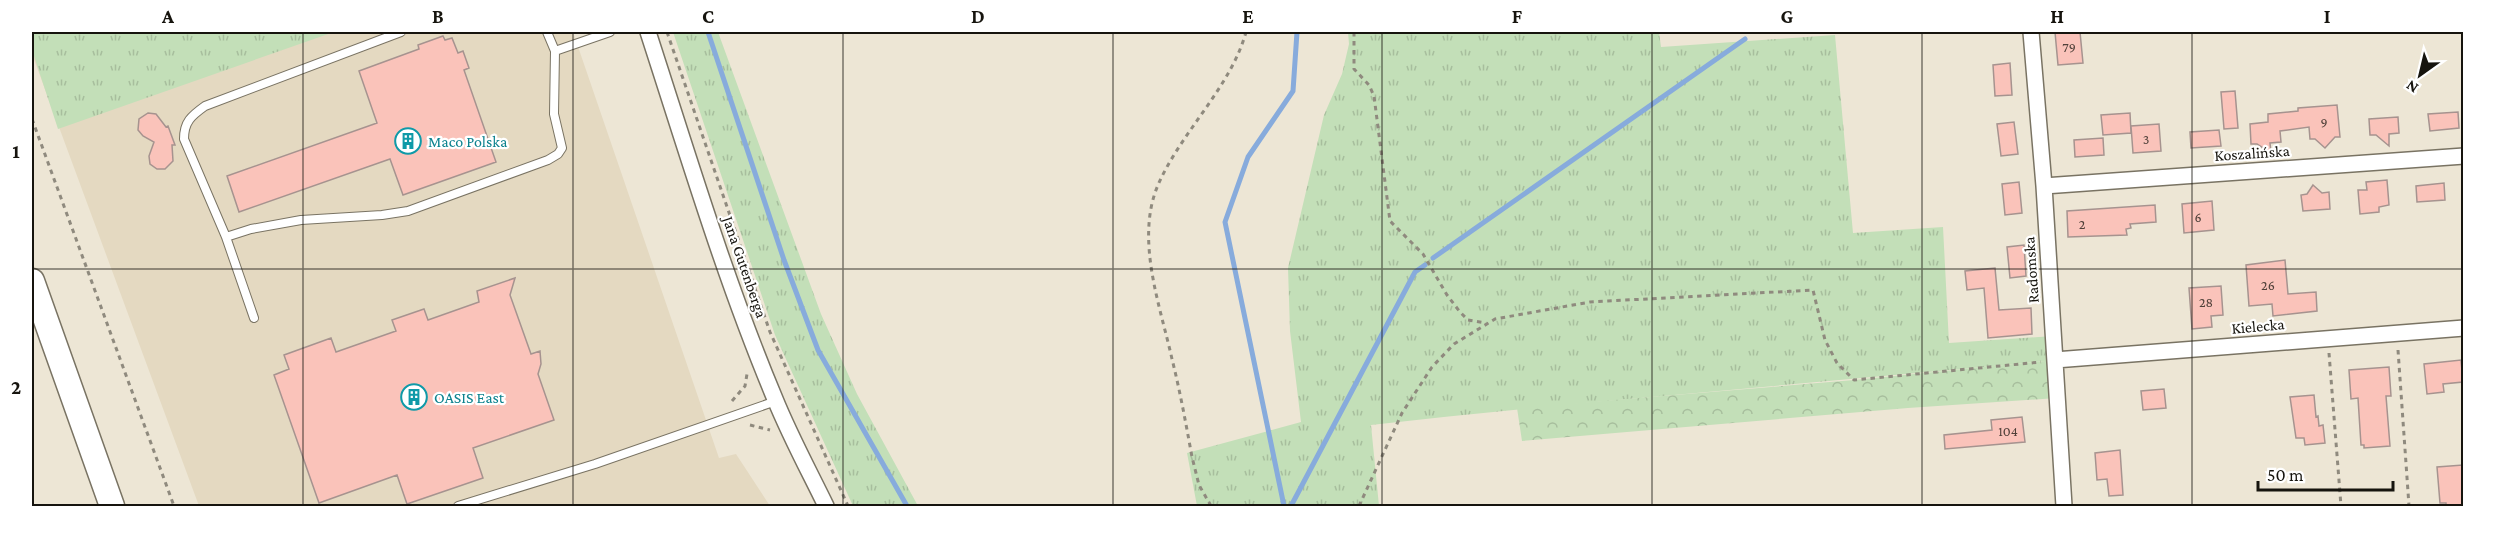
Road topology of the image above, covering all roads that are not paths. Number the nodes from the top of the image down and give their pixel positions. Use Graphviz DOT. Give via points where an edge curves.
graph roads {
  1 [pos="401,32"];
  2 [pos="547,32"];
  3 [pos="610,32"];
  4 [pos="648,32"];
  5 [pos="2031,32"];
  6 [pos="555,51"];
  7 [pos="2463,156"];
  8 [pos="2044,186"];
  9 [pos="226,237"];
  10 [pos="32,281"];
  11 [pos="254,318"];
  12 [pos="2463,328"];
  13 [pos="2055,360"];
  14 [pos="776,401"];
  15 [pos="112,507"];
  16 [pos="458,507"];
  17 [pos="826,507"];
  18 [pos="2064,507"];
  1 -- 9 [label="lane" via="205,106 192,115 184,126 184,139"];
  2 -- 6 [label="lane"];
  3 -- 6 [label="lane"];
  4 -- 14 [label="street, Jana Gutenberga" via="731,284"];
  5 -- 8 [label="street, Radomska"];
  6 -- 9 [label="lane" via="554,114 562,148 549,160 408,211 301,220"];
  7 -- 8 [label="street, Koszalińska"];
  8 -- 13 [label="street, Radomska"];
  9 -- 11 [label="lane"];
  10 -- 15 [label="main road"];
  12 -- 13 [label="street, Kielecka"];
  13 -- 18 [label="street, Radomska"];
  14 -- 16 [label="lane"];
  14 -- 17 [label="street, Jana Gutenberga"];
}
